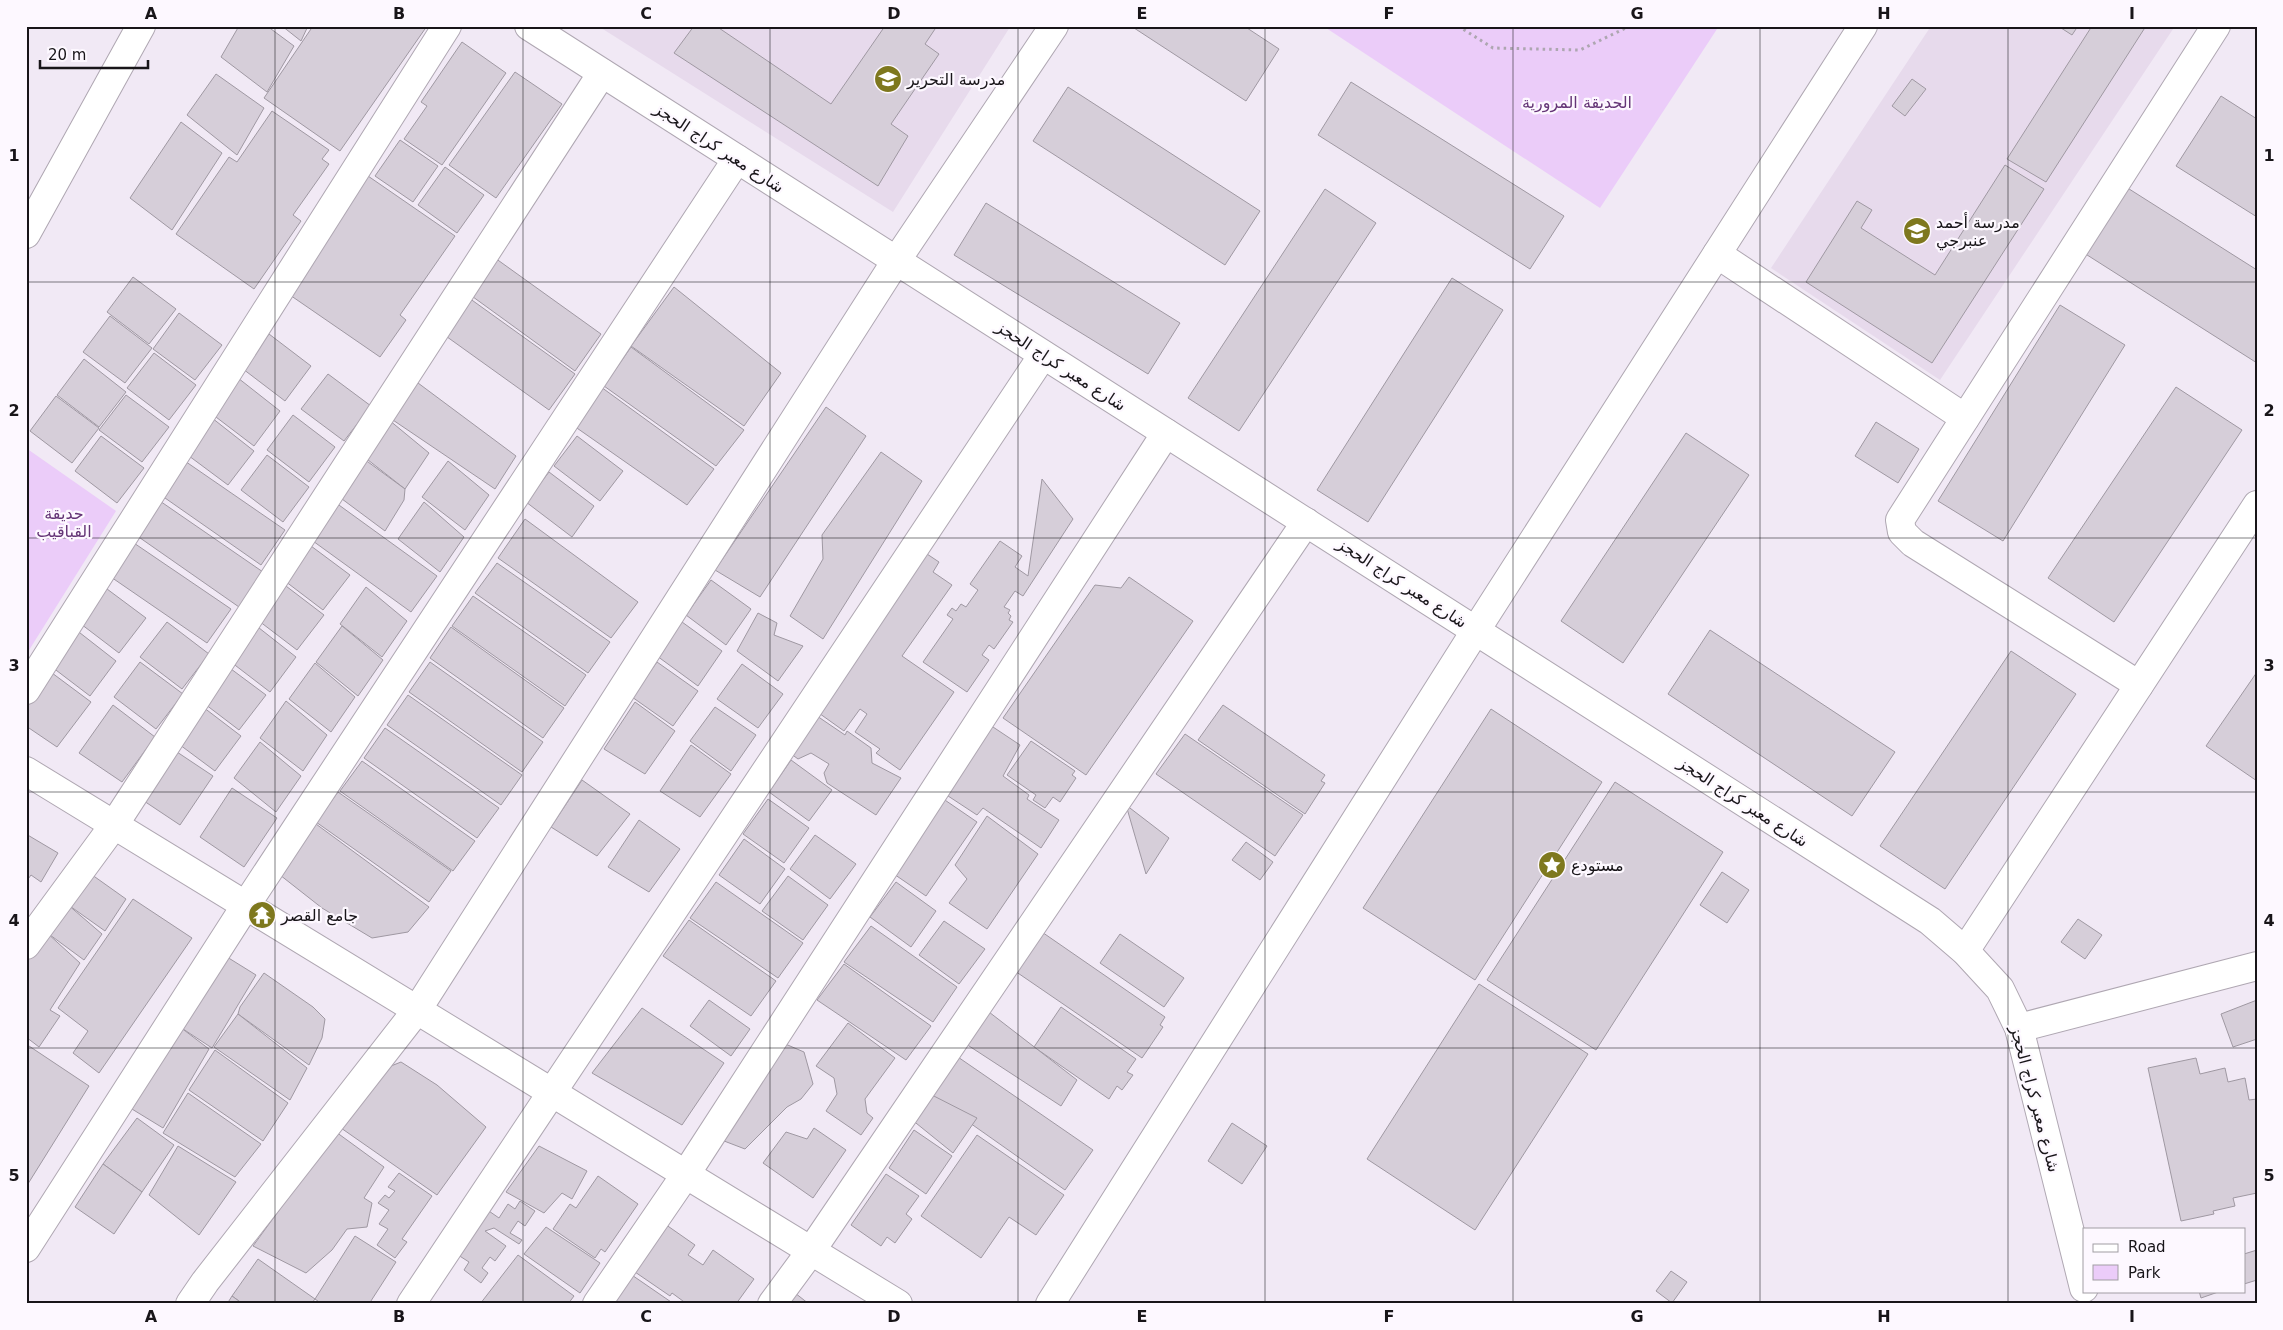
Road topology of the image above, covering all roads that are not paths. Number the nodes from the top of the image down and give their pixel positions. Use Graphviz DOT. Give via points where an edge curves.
graph roads {
  1 [pos="141,26"];
  2 [pos="447,26"];
  3 [pos="529,26"];
  4 [pos="1863,26"];
  5 [pos="2216,26"];
  6 [pos="1051,27"];
  7 [pos="602,73"];
  8 [pos="737,159"];
  9 [pos="26,234"];
  10 [pos="1717,254"];
  11 [pos="896,261"];
  12 [pos="1043,355"];
  13 [pos="1965,418"];
  14 [pos="1166,433"];
  15 [pos="2257,506"];
  16 [pos="1306,522"];
  17 [pos="1476,630"];
  18 [pos="2139,685"];
  19 [pos="26,690"];
  20 [pos="26,771"];
  21 [pos="114,825"];
  22 [pos="246,905"];
  23 [pos="26,945"];
  24 [pos="1965,951"];
  25 [pos="2257,966"];
  26 [pos="417,1010"];
  27 [pos="2019,1028"];
  28 [pos="552,1092"];
  29 [pos="686,1174"];
  30 [pos="26,1248"];
  31 [pos="811,1251"];
  32 [pos="2083,1282"];
  33 [pos="190,1304"];
  34 [pos="411,1304"];
  35 [pos="597,1304"];
  36 [pos="772,1304"];
  37 [pos="898,1304"];
  38 [pos="1050,1304"];
  1 -- 9 [label="street"];
  2 -- 19 [label="street"];
  3 -- 7 [label="street, شارع معبر كراج الحجز"];
  4 -- 10 [label="street"];
  5 -- 13 [label="street"];
  6 -- 11 [label="street"];
  7 -- 8 [label="street, شارع معبر كراج الحجز"];
  7 -- 21 [label="street"];
  8 -- 11 [label="street, شارع معبر كراج الحجز"];
  8 -- 22 [label="street"];
  10 -- 13 [label="street"];
  10 -- 17 [label="street"];
  11 -- 12 [label="street, شارع معبر كراج الحجز"];
  11 -- 26 [label="street"];
  12 -- 14 [label="street, شارع معبر كراج الحجز"];
  12 -- 28 [label="street"];
  13 -- 18 [label="street" via="1900,520 1902,532 1913,543"];
  14 -- 16 [label="street, شارع معبر كراج الحجز"];
  14 -- 29 [label="street"];
  15 -- 18 [label="street"];
  16 -- 17 [label="street, شارع معبر كراج الحجز"];
  16 -- 31 [label="street"];
  17 -- 24 [label="street, شارع معبر كراج الحجز" via="1921,916"];
  17 -- 38 [label="street"];
  18 -- 24 [label="street"];
  20 -- 21 [label="street"];
  21 -- 22 [label="street"];
  21 -- 23 [label="street"];
  22 -- 26 [label="street"];
  22 -- 30 [label="street"];
  24 -- 27 [label="street, شارع معبر كراج الحجز" via="2000,989"];
  25 -- 27 [label="street"];
  26 -- 28 [label="street"];
  26 -- 33 [label="street"];
  27 -- 32 [label="street, شارع معبر كراج الحجز"];
  28 -- 29 [label="street"];
  28 -- 34 [label="street"];
  29 -- 31 [label="street"];
  29 -- 35 [label="street"];
  31 -- 36 [label="street"];
  31 -- 37 [label="street"];
}
